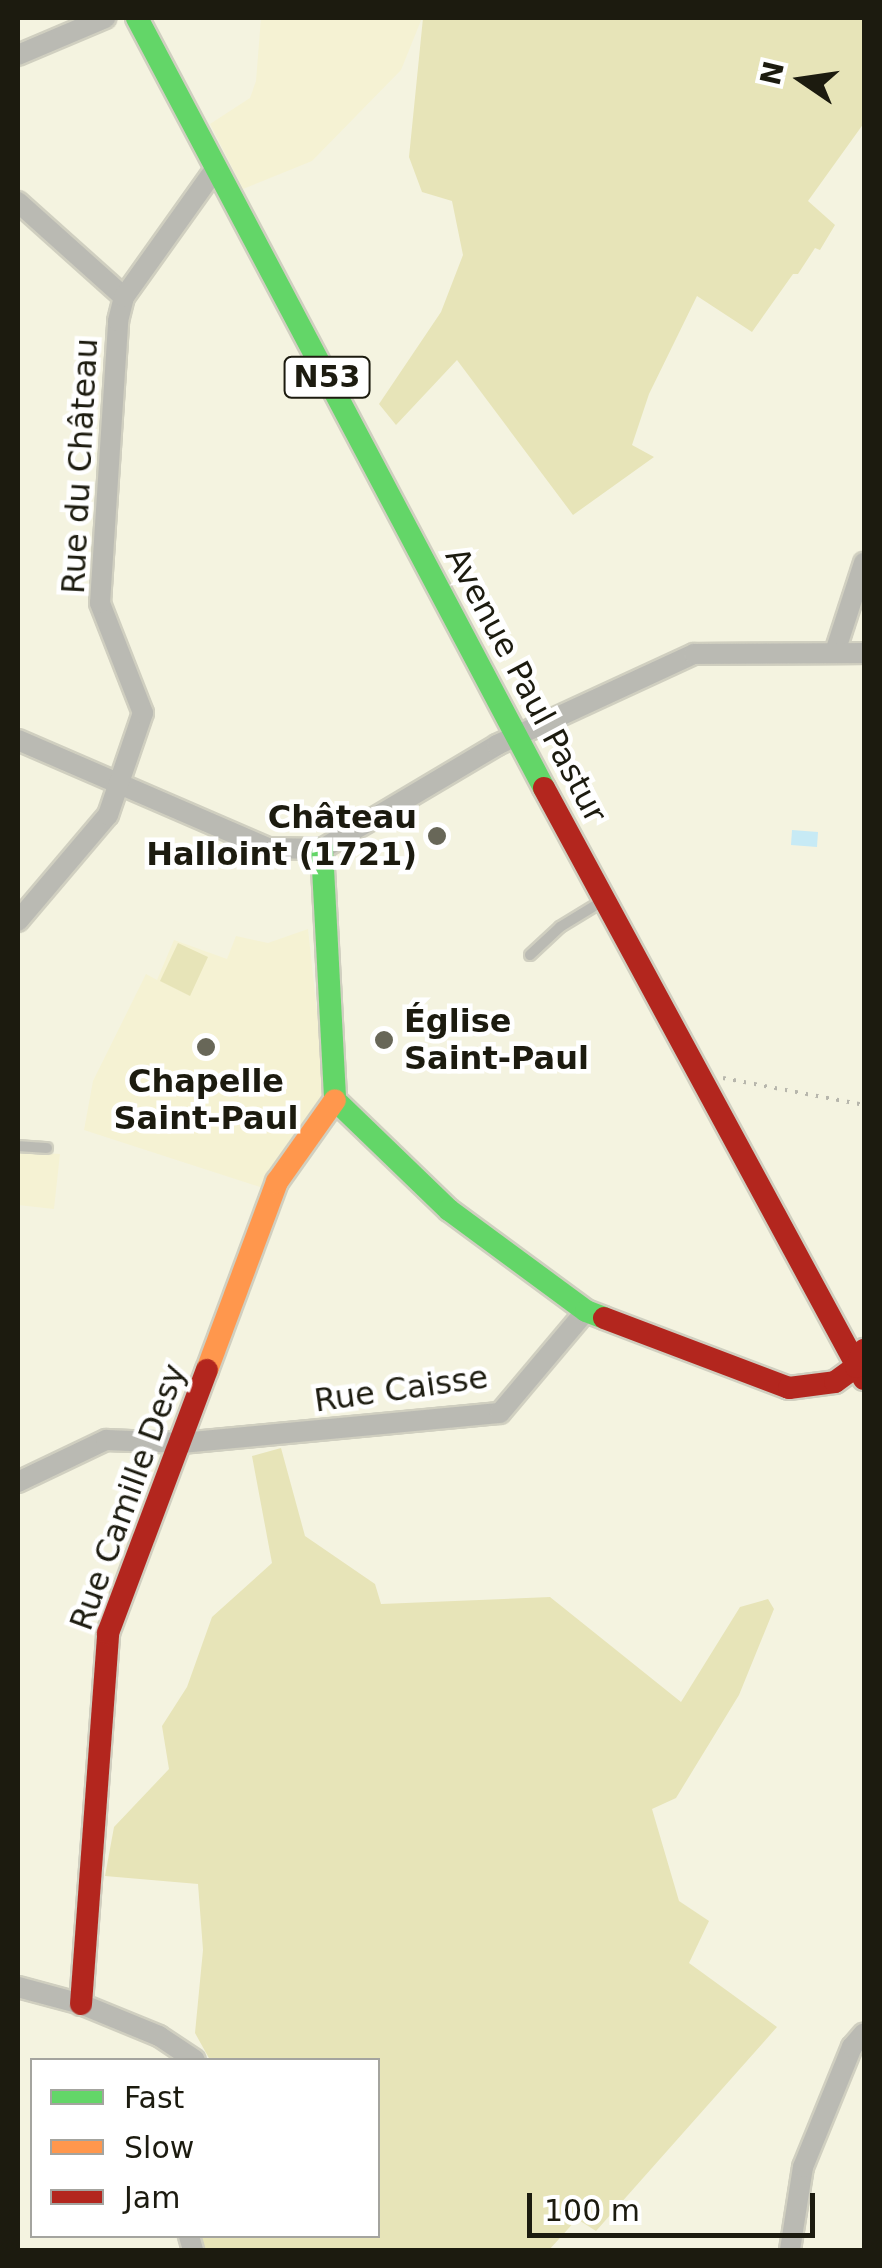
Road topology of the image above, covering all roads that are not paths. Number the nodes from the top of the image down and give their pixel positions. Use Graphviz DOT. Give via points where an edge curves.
graph roads {
  1 [pos="105,18"];
  2 [pos="137,18"];
  3 [pos="18,56"];
  4 [pos="216,168"];
  5 [pos="18,202"];
  6 [pos="124,297"];
  7 [pos="864,563"];
  8 [pos="835,652"];
  9 [pos="864,653"];
  10 [pos="517,737"];
  11 [pos="18,740"];
  12 [pos="119,786"];
  13 [pos="322,849"];
  14 [pos="604,901"];
  15 [pos="18,921"];
  16 [pos="530,955"];
  17 [pos="335,1100"];
  18 [pos="18,1146"];
  19 [pos="47,1148"];
  20 [pos="586,1312"];
  21 [pos="862,1365"];
  22 [pos="181,1443"];
  23 [pos="18,1482"];
  24 [pos="18,1987"];
  25 [pos="81,2004"];
  26 [pos="864,2033"];
  27 [pos="192,2058"];
  28 [pos="790,2250"];
  1 -- 3 [label="street"];
  2 -- 4 [label="street, Avenue Paul Pastur / N53"];
  4 -- 6 [label="street, Rue du Château"];
  4 -- 10 [label="street, Avenue Paul Pastur / N53"];
  5 -- 6 [label="street"];
  6 -- 12 [label="street, Rue du Château" via="100,603 143,713"];
  7 -- 8 [label="street"];
  8 -- 9 [label="street"];
  8 -- 10 [label="street" via="694,654"];
  10 -- 13 [label="street"];
  10 -- 14 [label="street, Avenue Paul Pastur / N53"];
  11 -- 12 [label="street"];
  12 -- 13 [label="street" via="268,848"];
  12 -- 15 [label="street, Rue du Château" via="108,816"];
  13 -- 17 [label="street"];
  14 -- 16 [label="lane"];
  14 -- 21 [label="street, Avenue Paul Pastur / N53"];
  17 -- 20 [label="street" via="449,1210"];
  17 -- 22 [label="street, Rue Camille Desy" via="277,1182"];
  18 -- 19 [label="lane"];
  20 -- 21 [label="street" via="789,1388 835,1382"];
  20 -- 22 [label="street, Rue Caisse" via="500,1413"];
  22 -- 23 [label="street, Rue Caisse" via="106,1440"];
  22 -- 25 [label="street, Rue Camille Desy" via="108,1633"];
  24 -- 25 [label="street"];
  25 -- 27 [label="street"];
  26 -- 28 [label="street" via="852,2047 803,2167"];
}
